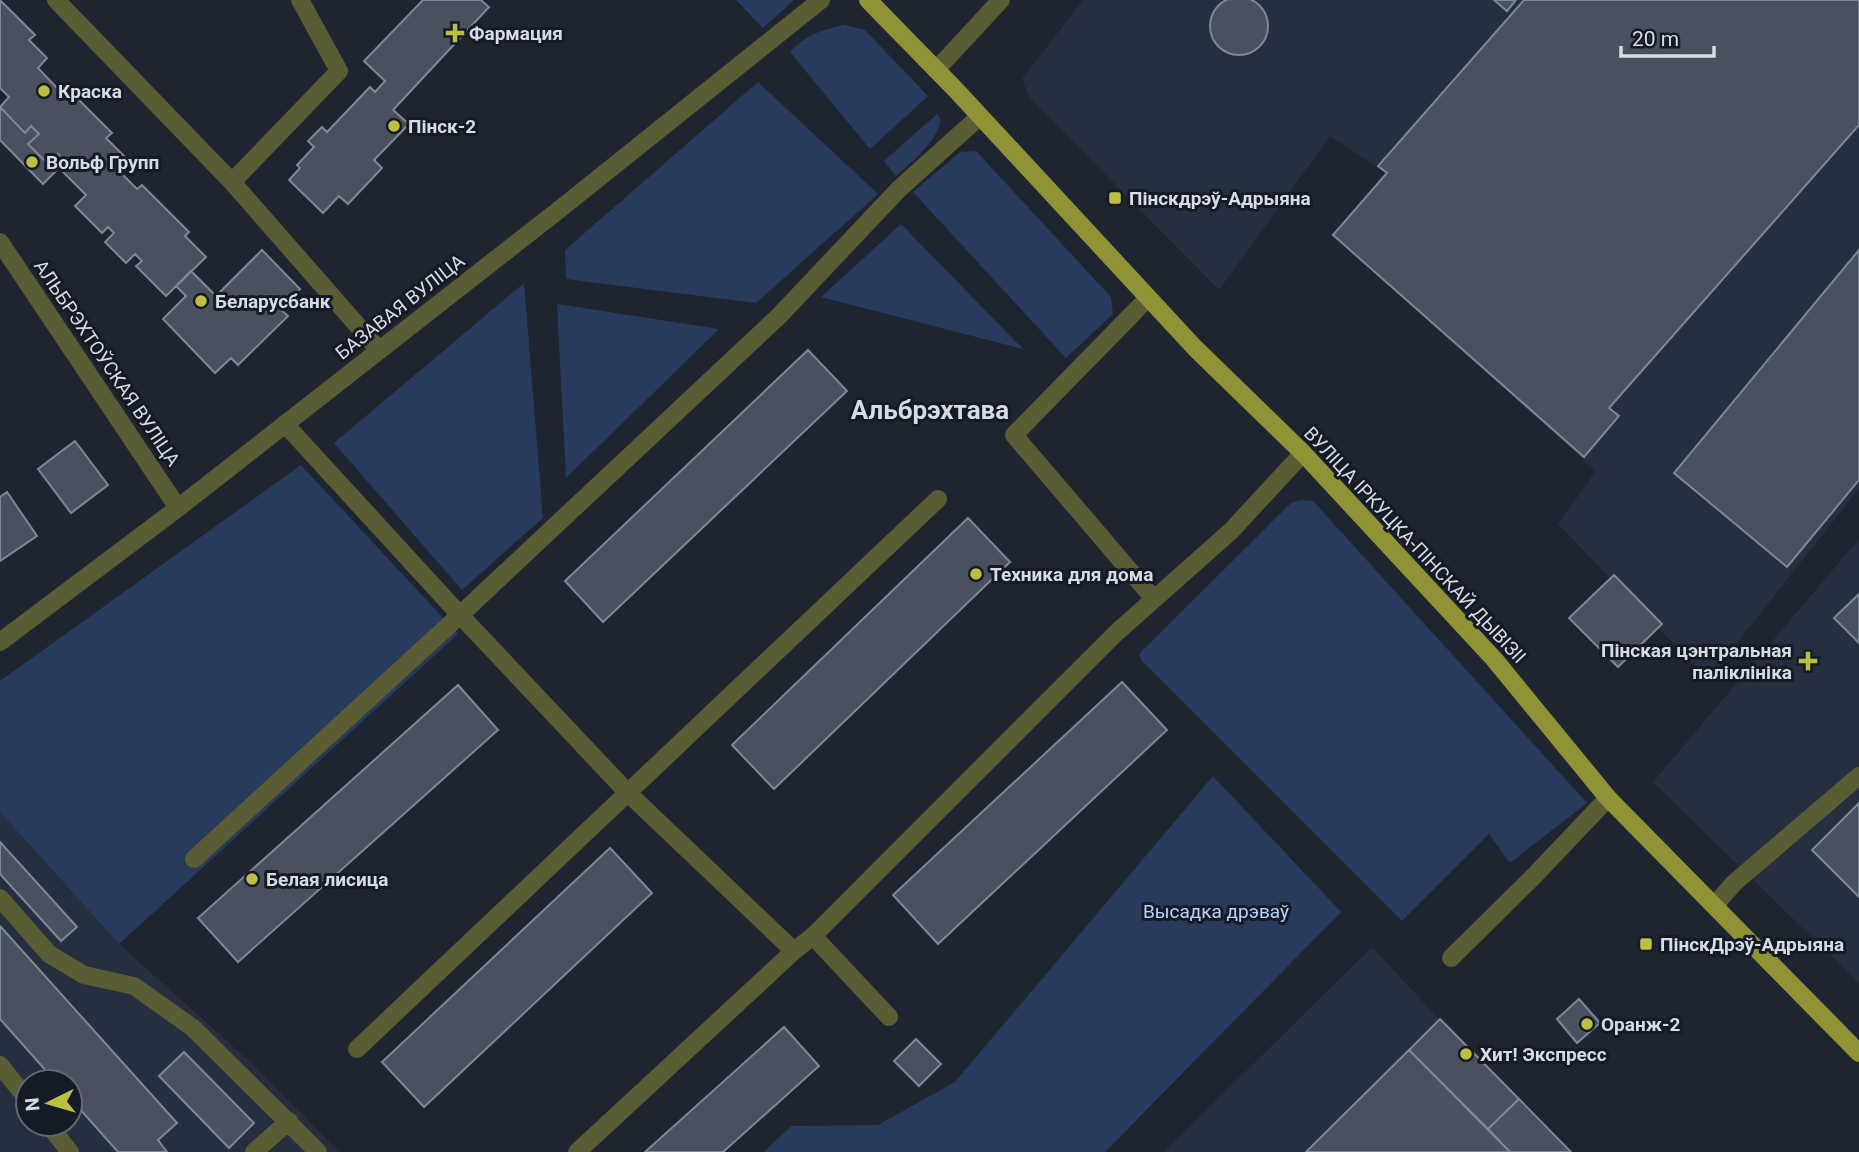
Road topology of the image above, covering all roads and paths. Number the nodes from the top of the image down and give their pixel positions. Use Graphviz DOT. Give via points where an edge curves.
graph roads {
  1 [pos="56,0"];
  2 [pos="300,0"];
  3 [pos="821,0"];
  4 [pos="868,0"];
  5 [pos="1001,0"];
  6 [pos="936,70"];
  7 [pos="979,117"];
  8 [pos="232,182"];
  9 [pos="0,242"];
  10 [pos="1148,298"];
  11 [pos="379,350"];
  12 [pos="285,424"];
  13 [pos="1303,453"];
  14 [pos="938,499"];
  15 [pos="178,508"];
  16 [pos="1154,599"];
  17 [pos="460,615"];
  18 [pos="2,638"];
  19 [pos="1859,776"];
  20 [pos="628,793"];
  21 [pos="1608,798"];
  22 [pos="194,859"];
  23 [pos="0,898"];
  24 [pos="1715,905"];
  25 [pos="813,936"];
  26 [pos="794,951"];
  27 [pos="1451,958"];
  28 [pos="888,1017"];
  29 [pos="356,1049"];
  30 [pos="1859,1053"];
  31 [pos="0,1065"];
  32 [pos="14,1082"];
  33 [pos="289,1121"];
  34 [pos="59,1138"];
  35 [pos="70,1152"];
  36 [pos="254,1152"];
  37 [pos="318,1152"];
  38 [pos="577,1152"];
  1 -- 8 [label="street"];
  2 -- 8 [label="street" via="340,71"];
  3 -- 11 [label="street, БАЗАВАЯ ВУЛІЦА"];
  4 -- 6 [label="main road, ВУЛІЦА ІРКУЦКА-ПІНСКАЙ ДЫВІЗІІ"];
  5 -- 6 [label="street"];
  6 -- 7 [label="main road, ВУЛІЦА ІРКУЦКА-ПІНСКАЙ ДЫВІЗІІ"];
  7 -- 10 [label="main road, ВУЛІЦА ІРКУЦКА-ПІНСКАЙ ДЫВІЗІІ"];
  7 -- 17 [label="street" via="899,189 779,316"];
  8 -- 11 [label="street"];
  9 -- 15 [label="street, АЛЬБРЭХТОЎСКАЯ ВУЛІЦА"];
  10 -- 13 [label="main road, ВУЛІЦА ІРКУЦКА-ПІНСКАЙ ДЫВІЗІІ"];
  10 -- 16 [label="street" via="1014,435"];
  11 -- 12 [label="street, БАЗАВАЯ ВУЛІЦА"];
  12 -- 15 [label="street, БАЗАВАЯ ВУЛІЦА"];
  12 -- 17 [label="street"];
  13 -- 16 [label="street" via="1231,531"];
  13 -- 21 [label="main road, ВУЛІЦА ІРКУЦКА-ПІНСКАЙ ДЫВІЗІІ" via="1494,659"];
  14 -- 20 [label="street"];
  15 -- 18 [label="street, БАЗАВАЯ ВУЛІЦА"];
  16 -- 25 [label="street"];
  17 -- 20 [label="street"];
  17 -- 22 [label="street"];
  19 -- 24 [label="street" via="1734,883"];
  20 -- 26 [label="street"];
  20 -- 29 [label="street"];
  21 -- 24 [label="main road, ВУЛІЦА ІРКУЦКА-ПІНСКАЙ ДЫВІЗІІ"];
  21 -- 27 [label="street"];
  23 -- 33 [label="street" via="48,954 84,975 134,986 193,1028"];
  24 -- 30 [label="main road, ВУЛІЦА ІРКУЦКА-ПІНСКАЙ ДЫВІЗІІ"];
  25 -- 26 [label="street"];
  25 -- 28 [label="street"];
  26 -- 38 [label="street"];
  31 -- 32 [label="street"];
  33 -- 36 [label="street"];
  33 -- 37 [label="street"];
  34 -- 35 [label="street"];
}
